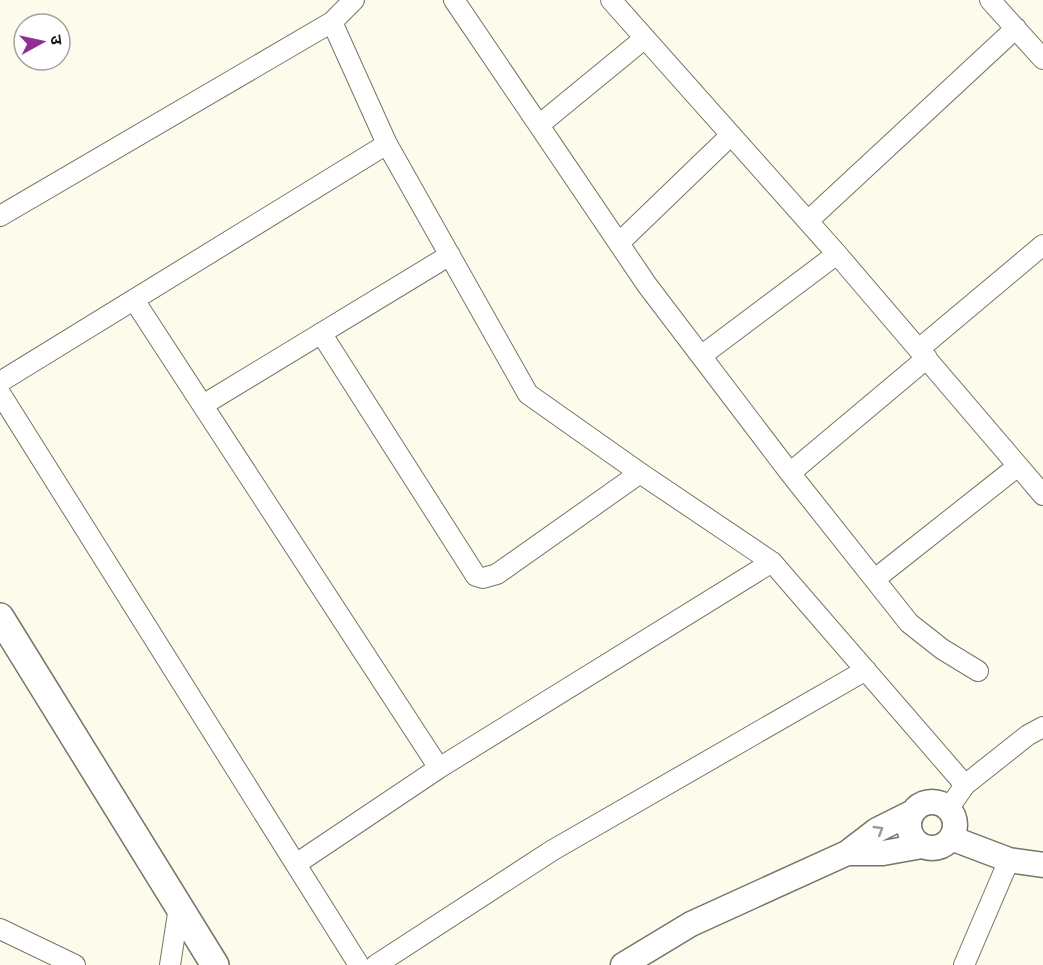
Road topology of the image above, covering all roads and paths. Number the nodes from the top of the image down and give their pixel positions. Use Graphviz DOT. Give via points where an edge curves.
graph roads {
  1 [pos="354,0"];
  2 [pos="454,0"];
  3 [pos="990,0"];
  4 [pos="620,3"];
  5 [pos="332,22"];
  6 [pos="1016,28"];
  7 [pos="645,38"];
  8 [pos="1043,58"];
  9 [pos="539,125"];
  10 [pos="731,135"];
  11 [pos="387,144"];
  12 [pos="0,216"];
  13 [pos="808,221"];
  14 [pos="619,243"];
  15 [pos="1043,245"];
  16 [pos="837,254"];
  17 [pos="450,255"];
  18 [pos="134,300"];
  19 [pos="321,333"];
  20 [pos="923,354"];
  21 [pos="701,356"];
  22 [pos="0,382"];
  23 [pos="0,393"];
  24 [pos="203,405"];
  25 [pos="1018,466"];
  26 [pos="640,473"];
  27 [pos="789,473"];
  28 [pos="1043,495"];
  29 [pos="772,562"];
  30 [pos="875,579"];
  31 [pos="2,627"];
  32 [pos="866,670"];
  33 [pos="978,671"];
  34 [pos="1036,731"];
  35 [pos="439,768"];
  36 [pos="965,785"];
  37 [pos="948,809"];
  38 [pos="913,812"];
  39 [pos="951,838"];
  40 [pos="922,846"];
  41 [pos="847,853"];
  42 [pos="1009,860"];
  43 [pos="296,864"];
  44 [pos="1043,865"];
  45 [pos="179,907"];
  46 [pos="0,929"];
  47 [pos="75,965"];
  48 [pos="170,965"];
  49 [pos="215,965"];
  50 [pos="359,965"];
  51 [pos="376,965"];
  52 [pos="622,965"];
  53 [pos="964,965"];
  1 -- 5 [label="street"];
  2 -- 9 [label="street"];
  3 -- 6 [label="street"];
  4 -- 7 [label="street"];
  5 -- 11 [label="street"];
  5 -- 12 [label="street"];
  6 -- 8 [label="street"];
  6 -- 13 [label="street"];
  7 -- 9 [label="street"];
  7 -- 10 [label="street"];
  9 -- 14 [label="street"];
  10 -- 13 [label="street"];
  10 -- 14 [label="street"];
  11 -- 17 [label="street"];
  11 -- 18 [label="street"];
  13 -- 16 [label="street"];
  14 -- 21 [label="street"];
  15 -- 20 [label="street"];
  16 -- 20 [label="street"];
  16 -- 21 [label="street"];
  17 -- 19 [label="street"];
  17 -- 26 [label="street" via="528,394"];
  18 -- 22 [label="street"];
  18 -- 24 [label="street"];
  19 -- 24 [label="street"];
  19 -- 26 [label="street" via="476,576 497,574"];
  20 -- 25 [label="street"];
  20 -- 27 [label="street"];
  21 -- 27 [label="street"];
  23 -- 43 [label="street"];
  24 -- 35 [label="street"];
  25 -- 28 [label="street"];
  25 -- 30 [label="street"];
  26 -- 29 [label="street"];
  27 -- 30 [label="street"];
  29 -- 32 [label="street"];
  29 -- 35 [label="street"];
  30 -- 33 [label="street" via="909,622"];
  31 -- 45 [label="main road"];
  32 -- 36 [label="street"];
  32 -- 51 [label="street" via="553,850"];
  34 -- 36 [label="street"];
  35 -- 43 [label="street"];
  36 -- 37 [label="street"];
  37 -- 38 [label="street" via="930,802"];
  37 -- 39 [label="street" via="955,826"];
  38 -- 40 [label="street" via="909,829"];
  41 -- 38 [label="street, one-way" via="877,830"];
  39 -- 40 [label="street" via="938,848"];
  39 -- 42 [label="street"];
  40 -- 41 [label="street" via="883,853"];
  41 -- 52 [label="street" via="691,924"];
  42 -- 44 [label="street"];
  42 -- 53 [label="street"];
  43 -- 50 [label="street"];
  45 -- 48 [label="street"];
  45 -- 49 [label="main road"];
  46 -- 47 [label="street"];
}
